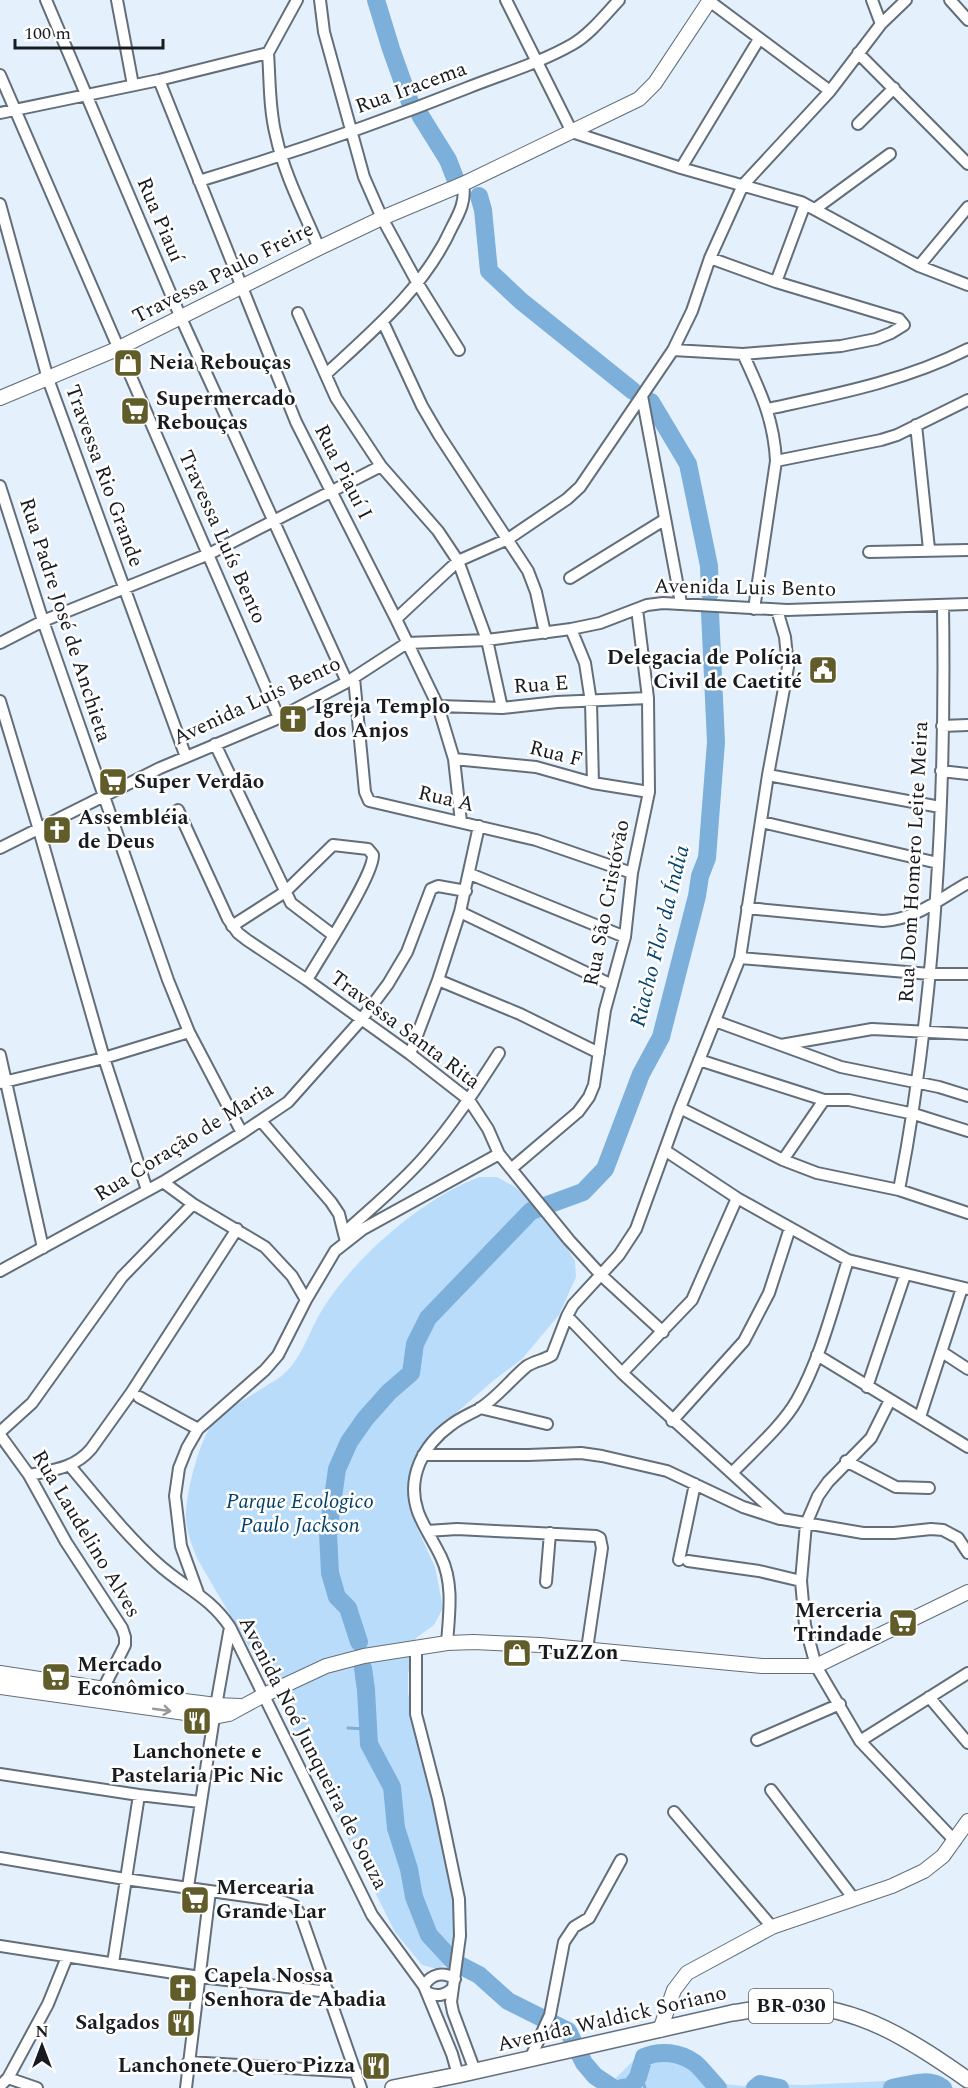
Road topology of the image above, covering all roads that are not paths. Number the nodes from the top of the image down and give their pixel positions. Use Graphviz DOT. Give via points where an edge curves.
graph roads {
  1 [pos="46,0"];
  2 [pos="117,0"];
  3 [pos="297,0"];
  4 [pos="320,0"];
  5 [pos="506,0"];
  6 [pos="619,0"];
  7 [pos="709,0"];
  8 [pos="872,0"];
  9 [pos="906,0"];
  10 [pos="950,0"];
  11 [pos="968,19"];
  12 [pos="881,24"];
  13 [pos="759,39"];
  14 [pos="268,53"];
  15 [pos="858,53"];
  16 [pos="536,61"];
  17 [pos="0,75"];
  18 [pos="159,80"];
  19 [pos="133,85"];
  20 [pos="894,88"];
  21 [pos="830,91"];
  22 [pos="88,95"];
  23 [pos="15,110"];
  24 [pos="0,113"];
  25 [pos="858,124"];
  26 [pos="350,131"];
  27 [pos="572,132"];
  28 [pos="890,154"];
  29 [pos="281,156"];
  30 [pos="968,164"];
  31 [pos="681,168"];
  32 [pos="199,181"];
  33 [pos="463,183"];
  34 [pos="743,185"];
  35 [pos="0,204"];
  36 [pos="810,207"];
  37 [pos="968,207"];
  38 [pos="382,218"];
  39 [pos="319,248"];
  40 [pos="710,258"];
  41 [pos="919,266"];
  42 [pos="776,282"];
  43 [pos="418,284"];
  44 [pos="968,285"];
  45 [pos="244,287"];
  46 [pos="298,313"];
  47 [pos="181,318"];
  48 [pos="382,322"];
  49 [pos="117,349"];
  50 [pos="968,349"];
  51 [pos="459,350"];
  52 [pos="673,350"];
  53 [pos="743,354"];
  54 [pos="326,375"];
  55 [pos="48,379"];
  56 [pos="642,396"];
  57 [pos="0,398"];
  58 [pos="968,400"];
  59 [pos="768,409"];
  60 [pos="916,425"];
  61 [pos="776,461"];
  62 [pos="381,466"];
  63 [pos="0,486"];
  64 [pos="330,492"];
  65 [pos="664,520"];
  66 [pos="273,521"];
  67 [pos="508,539"];
  68 [pos="929,549"];
  69 [pos="968,550"];
  70 [pos="869,552"];
  71 [pos="209,554"];
  72 [pos="458,561"];
  73 [pos="570,578"];
  74 [pos="124,590"];
  75 [pos="681,603"];
  76 [pos="968,604"];
  77 [pos="943,605"];
  78 [pos="637,609"];
  79 [pos="754,609"];
  80 [pos="777,610"];
  81 [pos="396,619"];
  82 [pos="43,621"];
  83 [pos="571,629"];
  84 [pos="544,633"];
  85 [pos="487,640"];
  86 [pos="407,643"];
  87 [pos="0,644"];
  88 [pos="351,680"];
  89 [pos="648,698"];
  90 [pos="0,701"];
  91 [pos="591,702"];
  92 [pos="438,706"];
  93 [pos="502,708"];
  94 [pos="279,718"];
  95 [pos="968,725"];
  96 [pos="942,726"];
  97 [pos="215,744"];
  98 [pos="186,757"];
  99 [pos="454,759"];
  100 [pos="941,771"];
  101 [pos="968,774"];
  102 [pos="768,775"];
  103 [pos="593,783"];
  104 [pos="649,792"];
  105 [pos="104,795"];
  106 [pos="940,807"];
  107 [pos="178,810"];
  108 [pos="461,822"];
  109 [pos="762,822"];
  110 [pos="479,826"];
  111 [pos="39,830"];
  112 [pos="0,848"];
  113 [pos="938,862"];
  114 [pos="632,873"];
  115 [pos="470,874"];
  116 [pos="968,883"];
  117 [pos="466,891"];
  118 [pos="285,892"];
  119 [pos="936,901"];
  120 [pos="747,908"];
  121 [pos="460,912"];
  122 [pos="232,926"];
  123 [pos="333,935"];
  124 [pos="625,937"];
  125 [pos="740,958"];
  126 [pos="930,974"];
  127 [pos="968,974"];
  128 [pos="307,980"];
  129 [pos="438,981"];
  130 [pos="612,985"];
  131 [pos="361,1020"];
  132 [pos="715,1021"];
  133 [pos="922,1031"];
  134 [pos="189,1032"];
  135 [pos="968,1034"];
  136 [pos="780,1045"];
  137 [pos="499,1053"];
  138 [pos="599,1053"];
  139 [pos="410,1054"];
  140 [pos="0,1055"];
  141 [pos="104,1058"];
  142 [pos="699,1060"];
  143 [pos="3,1082"];
  144 [pos="917,1083"];
  145 [pos="968,1096"];
  146 [pos="469,1100"];
  147 [pos="824,1100"];
  148 [pos="680,1108"];
  149 [pos="914,1114"];
  150 [pos="261,1121"];
  151 [pos="968,1131"];
  152 [pos="242,1133"];
  153 [pos="666,1151"];
  154 [pos="499,1154"];
  155 [pos="783,1161"];
  156 [pos="511,1169"];
  157 [pos="163,1182"];
  158 [pos="147,1190"];
  159 [pos="900,1190"];
  160 [pos="736,1198"];
  161 [pos="193,1204"];
  162 [pos="968,1213"];
  163 [pos="790,1228"];
  164 [pos="237,1229"];
  165 [pos="345,1237"];
  166 [pos="43,1248"];
  167 [pos="848,1260"];
  168 [pos="0,1271"];
  169 [pos="601,1275"];
  170 [pos="905,1275"];
  171 [pos="965,1289"];
  172 [pos="306,1300"];
  173 [pos="567,1316"];
  174 [pos="663,1332"];
  175 [pos="942,1352"];
  176 [pos="818,1355"];
  177 [pos="968,1369"];
  178 [pos="622,1373"];
  179 [pos="867,1386"];
  180 [pos="139,1397"];
  181 [pos="890,1400"];
  182 [pos="480,1408"];
  183 [pos="920,1418"];
  184 [pos="672,1421"];
  185 [pos="547,1424"];
  186 [pos="198,1429"];
  187 [pos="0,1434"];
  188 [pos="968,1447"];
  189 [pos="423,1455"];
  190 [pos="846,1461"];
  191 [pos="69,1466"];
  192 [pos="732,1473"];
  193 [pos="29,1475"];
  194 [pos="695,1484"];
  195 [pos="929,1488"];
  196 [pos="782,1519"];
  197 [pos="806,1524"];
  198 [pos="427,1532"];
  199 [pos="550,1533"];
  200 [pos="968,1553"];
  201 [pos="801,1581"];
  202 [pos="546,1582"];
  203 [pos="968,1592"];
  204 [pos="198,1593"];
  205 [pos="230,1627"];
  206 [pos="447,1643"];
  207 [pos="416,1648"];
  208 [pos="587,1649"];
  209 [pos="816,1666"];
  210 [pos="0,1673"];
  211 [pos="968,1673"];
  212 [pos="0,1687"];
  213 [pos="99,1693"];
  214 [pos="264,1695"];
  215 [pos="929,1697"];
  216 [pos="840,1704"];
  217 [pos="215,1711"];
  218 [pos="757,1740"];
  219 [pos="860,1741"];
  220 [pos="968,1743"];
  221 [pos="0,1774"];
  222 [pos="771,1790"];
  223 [pos="139,1795"];
  224 [pos="200,1802"];
  225 [pos="674,1812"];
  226 [pos="964,1831"];
  227 [pos="0,1858"];
  228 [pos="621,1860"];
  229 [pos="125,1879"];
  230 [pos="188,1887"];
  231 [pos="210,1891"];
  232 [pos="854,1899"];
  233 [pos="772,1927"];
  234 [pos="0,1946"];
  235 [pos="67,1957"];
  236 [pos="112,1963"];
  237 [pos="200,1977"];
  238 [pos="454,1983"];
  239 [pos="426,1990"];
  240 [pos="329,1992"];
  241 [pos="660,2030"];
  242 [pos="530,2058"];
  243 [pos="188,2062"];
  244 [pos="475,2071"];
  245 [pos="356,2072"];
  246 [pos="458,2075"];
  247 [pos="968,2080"];
  248 [pos="4,2082"];
  249 [pos="37,2088"];
  250 [pos="186,2088"];
  251 [pos="361,2088"];
  252 [pos="393,2088"];
  1 -- 22 [label="street, Rua Piauí"];
  2 -- 19 [label="street"];
  3 -- 14 [label="street"];
  4 -- 26 [label="street" via="324,32"];
  5 -- 16 [label="street"];
  6 -- 16 [label="street, Rua Iracema" via="573,44"];
  7 -- 13 [label="street"];
  7 -- 27 [label="street, Travessa Paulo Freire" via="647,92"];
  8 -- 12 [label="street"];
  9 -- 12 [label="street"];
  10 -- 11 [label="street"];
  12 -- 15 [label="street"];
  13 -- 21 [label="street"];
  13 -- 31 [label="street"];
  14 -- 18 [label="street"];
  14 -- 29 [label="street" via="275,134"];
  15 -- 20 [label="street"];
  15 -- 21 [label="street"];
  16 -- 26 [label="street, Rua Iracema"];
  16 -- 27 [label="street"];
  17 -- 23 [label="street, Travessa Luís Bento"];
  18 -- 19 [label="street"];
  18 -- 32 [label="street, Rua Piauí I"];
  19 -- 22 [label="street"];
  20 -- 25 [label="street"];
  20 -- 30 [label="street"];
  21 -- 34 [label="street"];
  22 -- 23 [label="street"];
  22 -- 47 [label="street, Rua Piauí"];
  23 -- 24 [label="street"];
  23 -- 49 [label="street, Travessa Luís Bento"];
  26 -- 29 [label="street, Rua Iracema"];
  26 -- 38 [label="street"];
  27 -- 31 [label="street"];
  27 -- 33 [label="street, Travessa Paulo Freire"];
  28 -- 36 [label="street"];
  29 -- 32 [label="street, Rua Iracema"];
  29 -- 39 [label="street"];
  31 -- 34 [label="street"];
  32 -- 45 [label="street, Rua Piauí I"];
  33 -- 38 [label="street, Travessa Paulo Freire"];
  33 -- 43 [label="street" via="466,196 445,244"];
  34 -- 36 [label="street"];
  34 -- 40 [label="street"];
  35 -- 55 [label="street, Travessa Rio Grande"];
  36 -- 41 [label="street"];
  36 -- 42 [label="street"];
  37 -- 41 [label="street"];
  38 -- 39 [label="street, Travessa Paulo Freire"];
  38 -- 43 [label="street"];
  39 -- 45 [label="street, Travessa Paulo Freire"];
  40 -- 42 [label="street"];
  40 -- 52 [label="street" via="692,311"];
  41 -- 44 [label="street"];
  42 -- 53 [label="street" via="898,319 904,325 862,343"];
  43 -- 48 [label="street"];
  43 -- 51 [label="street"];
  45 -- 47 [label="street, Travessa Paulo Freire"];
  45 -- 64 [label="street, Rua Piauí I" via="296,423"];
  46 -- 54 [label="street"];
  47 -- 49 [label="street, Travessa Paulo Freire"];
  47 -- 66 [label="street, Rua Piauí"];
  48 -- 54 [label="street"];
  48 -- 67 [label="street" via="428,416"];
  49 -- 55 [label="street, Travessa Paulo Freire"];
  49 -- 71 [label="street, Travessa Luís Bento"];
  50 -- 59 [label="street" via="907,375"];
  52 -- 53 [label="street"];
  52 -- 56 [label="street"];
  53 -- 59 [label="street"];
  54 -- 62 [label="street" via="336,398"];
  55 -- 57 [label="street, Travessa Paulo Freire"];
  55 -- 74 [label="street, Travessa Rio Grande"];
  56 -- 65 [label="street"];
  56 -- 67 [label="street" via="580,487"];
  58 -- 60 [label="street"];
  59 -- 61 [label="street"];
  60 -- 61 [label="street" via="881,440"];
  60 -- 68 [label="street"];
  61 -- 79 [label="street"];
  62 -- 64 [label="street"];
  62 -- 72 [label="street" via="438,531"];
  63 -- 82 [label="street, Rua Padre José de Anchieta"];
  64 -- 66 [label="street"];
  64 -- 81 [label="street, Rua Piauí I"];
  65 -- 73 [label="street"];
  65 -- 75 [label="street"];
  66 -- 71 [label="street"];
  66 -- 88 [label="street, Rua Piauí"];
  67 -- 72 [label="street"];
  67 -- 84 [label="street" via="533,582"];
  68 -- 69 [label="street"];
  68 -- 70 [label="street"];
  71 -- 74 [label="street"];
  71 -- 94 [label="street, Travessa Luís Bento"];
  72 -- 81 [label="street"];
  72 -- 85 [label="street"];
  74 -- 82 [label="street"];
  74 -- 98 [label="street, Travessa Rio Grande"];
  75 -- 78 [label="street, Avenida Luis Bento"];
  75 -- 79 [label="street, Avenida Luis Bento"];
  76 -- 77 [label="street, Avenida Luis Bento"];
  77 -- 80 [label="street, Avenida Luis Bento"];
  77 -- 96 [label="street, Rua Dom Homero Leite Meira"];
  78 -- 83 [label="street, Avenida Luis Bento"];
  78 -- 89 [label="street, Rua São Cristóvão"];
  79 -- 80 [label="street, Avenida Luis Bento"];
  80 -- 102 [label="street" via="788,667"];
  81 -- 86 [label="street, Rua Piauí I"];
  82 -- 87 [label="street"];
  82 -- 105 [label="street, Rua Padre José de Anchieta"];
  83 -- 84 [label="street, Avenida Luis Bento"];
  83 -- 91 [label="street" via="585,663"];
  84 -- 85 [label="street, Avenida Luis Bento"];
  85 -- 86 [label="street, Avenida Luis Bento"];
  85 -- 93 [label="street"];
  86 -- 88 [label="street, Avenida Luis Bento"];
  86 -- 92 [label="street, Rua Piauí I"];
  88 -- 94 [label="street, Avenida Luis Bento"];
  88 -- 108 [label="street, Rua A" via="367,799"];
  89 -- 91 [label="street, Rua E"];
  89 -- 104 [label="street, Rua São Cristóvão"];
  90 -- 111 [label="street"];
  91 -- 93 [label="street, Rua E"];
  91 -- 103 [label="street"];
  92 -- 93 [label="street, Rua E"];
  92 -- 99 [label="street, Rua Piauí I"];
  94 -- 97 [label="street, Avenida Luis Bento"];
  95 -- 96 [label="street"];
  96 -- 100 [label="street, Rua Dom Homero Leite Meira"];
  97 -- 98 [label="street, Avenida Luis Bento"];
  97 -- 118 [label="street, Travessa Santa Rita"];
  98 -- 105 [label="street, Avenida Luis Bento"];
  99 -- 103 [label="street, Rua F" via="536,767"];
  99 -- 108 [label="street, Rua Piauí I"];
  100 -- 101 [label="street"];
  100 -- 106 [label="street, Rua Dom Homero Leite Meira"];
  102 -- 106 [label="street"];
  102 -- 109 [label="street"];
  103 -- 104 [label="street, Rua F"];
  104 -- 114 [label="street, Rua São Cristóvão"];
  105 -- 111 [label="street, Avenida Luis Bento"];
  105 -- 134 [label="street, Rua Padre José de Anchieta"];
  106 -- 113 [label="street, Rua Dom Homero Leite Meira"];
  107 -- 122 [label="street, Travessa Santa Rita"];
  108 -- 110 [label="street, Rua A"];
  109 -- 113 [label="street"];
  109 -- 120 [label="street"];
  110 -- 114 [label="street, Rua A" via="551,844"];
  110 -- 115 [label="street"];
  111 -- 112 [label="street, Avenida Luis Bento"];
  111 -- 141 [label="street"];
  113 -- 119 [label="street, Rua Dom Homero Leite Meira"];
  114 -- 124 [label="street, Rua São Cristóvão"];
  115 -- 117 [label="street"];
  115 -- 124 [label="street"];
  116 -- 119 [label="street"];
  117 -- 121 [label="street"];
  117 -- 131 [label="street, Rua Coração de Maria" via="438,886 430,889 402,960"];
  118 -- 122 [label="street, Travessa Santa Rita"];
  118 -- 123 [label="street, Travessa Santa Rita" via="291,903"];
  118 -- 123 [label="street, Travessa Santa Rita" via="333,845 368,849 373,855 371,868"];
  119 -- 120 [label="street" via="908,918 883,921"];
  119 -- 126 [label="street, Rua Dom Homero Leite Meira"];
  120 -- 125 [label="street"];
  121 -- 129 [label="street"];
  121 -- 130 [label="street"];
  122 -- 128 [label="street, Travessa Santa Rita"];
  123 -- 128 [label="street, Travessa Santa Rita"];
  124 -- 130 [label="street, Rua São Cristóvão"];
  125 -- 126 [label="street"];
  125 -- 132 [label="street"];
  126 -- 127 [label="street"];
  126 -- 133 [label="street, Rua Dom Homero Leite Meira"];
  128 -- 131 [label="street, Travessa Santa Rita"];
  129 -- 138 [label="street" via="520,1014"];
  129 -- 139 [label="street"];
  130 -- 138 [label="street, Rua São Cristóvão"];
  131 -- 139 [label="street, Travessa Santa Rita"];
  131 -- 150 [label="street, Rua Coração de Maria" via="299,1091"];
  132 -- 136 [label="street"];
  132 -- 142 [label="street"];
  133 -- 135 [label="street"];
  133 -- 136 [label="street" via="872,1029"];
  133 -- 144 [label="street, Rua Dom Homero Leite Meira"];
  134 -- 141 [label="street"];
  134 -- 152 [label="street, Rua Padre José de Anchieta"];
  136 -- 144 [label="street" via="841,1067"];
  137 -- 146 [label="street"];
  138 -- 156 [label="street, Rua São Cristóvão" via="594,1085 585,1104"];
  139 -- 146 [label="street, Travessa Santa Rita"];
  140 -- 143 [label="street"];
  141 -- 143 [label="street"];
  141 -- 158 [label="street"];
  142 -- 147 [label="street"];
  142 -- 148 [label="street"];
  143 -- 166 [label="street"];
  144 -- 145 [label="street"];
  144 -- 149 [label="street, Rua Dom Homero Leite Meira"];
  146 -- 154 [label="street, Travessa Santa Rita"];
  146 -- 165 [label="street" via="426,1156"];
  147 -- 149 [label="street" via="849,1100"];
  147 -- 155 [label="street"];
  148 -- 153 [label="street"];
  148 -- 155 [label="street"];
  149 -- 151 [label="street"];
  149 -- 159 [label="street, Rua Dom Homero Leite Meira"];
  150 -- 152 [label="street, Rua Coração de Maria"];
  150 -- 165 [label="street" via="337,1210"];
  152 -- 157 [label="street, Rua Coração de Maria"];
  153 -- 160 [label="street"];
  153 -- 169 [label="street" via="636,1229"];
  154 -- 156 [label="street, Travessa Santa Rita"];
  154 -- 165 [label="street, Avenida Noé Junqueira de Souza"];
  155 -- 159 [label="street" via="817,1173"];
  156 -- 169 [label="street, Travessa Santa Rita"];
  157 -- 158 [label="street, Rua Coração de Maria"];
  157 -- 161 [label="street"];
  158 -- 166 [label="street, Rua Coração de Maria"];
  159 -- 162 [label="street"];
  160 -- 163 [label="street"];
  160 -- 174 [label="street" via="692,1300"];
  161 -- 164 [label="street"];
  161 -- 187 [label="street, Rua Laudelino Alves" via="122,1277 32,1402"];
  163 -- 167 [label="street"];
  163 -- 184 [label="street" via="769,1293 744,1341"];
  164 -- 172 [label="street" via="277,1259"];
  164 -- 191 [label="street" via="119,1411 86,1455"];
  165 -- 172 [label="street, Avenida Noé Junqueira de Souza"];
  166 -- 168 [label="street, Rua Coração de Maria"];
  167 -- 170 [label="street"];
  167 -- 176 [label="street"];
  169 -- 173 [label="street"];
  169 -- 174 [label="street, Travessa Santa Rita"];
  170 -- 171 [label="street"];
  170 -- 179 [label="street"];
  171 -- 175 [label="street"];
  172 -- 186 [label="street, Avenida Noé Junqueira de Souza" via="278,1355"];
  173 -- 178 [label="street"];
  173 -- 182 [label="street" via="552,1355 528,1366"];
  174 -- 178 [label="street"];
  175 -- 177 [label="street"];
  175 -- 183 [label="street"];
  176 -- 179 [label="street"];
  176 -- 192 [label="street" via="789,1412"];
  178 -- 184 [label="street"];
  179 -- 181 [label="street"];
  180 -- 186 [label="street"];
  181 -- 183 [label="street"];
  181 -- 190 [label="street" via="871,1438"];
  182 -- 185 [label="street"];
  182 -- 189 [label="street" via="452,1424"];
  183 -- 188 [label="street"];
  184 -- 192 [label="street"];
  186 -- 204 [label="street, Avenida Noé Junqueira de Souza" via="179,1468 175,1496 181,1546"];
  187 -- 193 [label="street, Rua Laudelino Alves"];
  189 -- 194 [label="street" via="581,1453 667,1471"];
  189 -- 198 [label="street" via="414,1492"];
  190 -- 195 [label="street" via="896,1487"];
  190 -- 197 [label="street" via="818,1496"];
  191 -- 193 [label="street"];
  191 -- 204 [label="street" via="154,1561"];
  192 -- 196 [label="street"];
  193 -- 213 [label="street, Rua Laudelino Alves" via="125,1637 125,1645"];
  194 -- 196 [label="street" via="743,1507"];
  194 -- 201 [label="street" via="683,1561"];
  196 -- 197 [label="street"];
  197 -- 200 [label="street" via="863,1533 944,1530 958,1538"];
  197 -- 201 [label="street"];
  198 -- 199 [label="street" via="457,1529"];
  198 -- 206 [label="street" via="447,1575"];
  199 -- 202 [label="street"];
  199 -- 208 [label="street" via="597,1536 602,1542"];
  201 -- 209 [label="street" via="805,1625"];
  203 -- 209 [label="street"];
  204 -- 205 [label="street, Avenida Noé Junqueira de Souza" via="220,1611"];
  205 -- 214 [label="street, Avenida Noé Junqueira de Souza"];
  205 -- 217 [label="street"];
  206 -- 207 [label="street"];
  206 -- 208 [label="street" via="474,1641"];
  207 -- 214 [label="street" via="326,1666"];
  207 -- 238 [label="street" via="416,1714 459,1899 460,1936"];
  208 -- 209 [label="street" via="762,1666"];
  209 -- 216 [label="street"];
  210 -- 213 [label="street"];
  211 -- 215 [label="street"];
  212 -- 213 [label="street"];
  213 -- 217 [label="street"];
  214 -- 217 [label="street" via="229,1714"];
  214 -- 239 [label="street, Avenida Noé Junqueira de Souza" via="372,1915"];
  215 -- 219 [label="street"];
  215 -- 220 [label="street"];
  216 -- 218 [label="street"];
  216 -- 219 [label="street"];
  217 -- 224 [label="street"];
  219 -- 226 [label="street"];
  221 -- 223 [label="street"];
  222 -- 232 [label="street"];
  223 -- 224 [label="street"];
  223 -- 229 [label="street"];
  224 -- 230 [label="street"];
  225 -- 233 [label="street"];
  226 -- 232 [label="street" via="944,1856 924,1872"];
  227 -- 229 [label="street"];
  228 -- 242 [label="street" via="589,1918 574,1927 564,1942 550,2015"];
  229 -- 230 [label="street"];
  229 -- 236 [label="street"];
  230 -- 231 [label="street"];
  231 -- 237 [label="street"];
  231 -- 240 [label="street" via="295,1906"];
  232 -- 233 [label="street"];
  233 -- 241 [label="street" via="683,1977 674,1990"];
  234 -- 235 [label="street"];
  235 -- 236 [label="street"];
  235 -- 248 [label="street" via="48,2004"];
  236 -- 237 [label="street"];
  237 -- 240 [label="street"];
  237 -- 243 [label="street"];
  238 -- 239 [label="street" via="447,1993 438,1996"];
  238 -- 239 [label="street" via="447,1975 436,1975 430,1978"];
  238 -- 244 [label="street" via="453,2013"];
  239 -- 246 [label="street, Avenida Noé Junqueira de Souza"];
  240 -- 245 [label="street"];
  241 -- 242 [label="main road, Avenida Waldick Soriano / BR-030"];
  241 -- 247 [label="main road, Avenida Waldick Soriano / BR-030" via="770,2007 835,2011 883,2026"];
  242 -- 244 [label="main road, Avenida Waldick Soriano / BR-030"];
  243 -- 245 [label="street"];
  243 -- 250 [label="street"];
  244 -- 246 [label="main road, Avenida Waldick Soriano / BR-030"];
  245 -- 251 [label="street"];
  246 -- 252 [label="main road, Avenida Waldick Soriano / BR-030"];
  248 -- 249 [label="street"];
}
